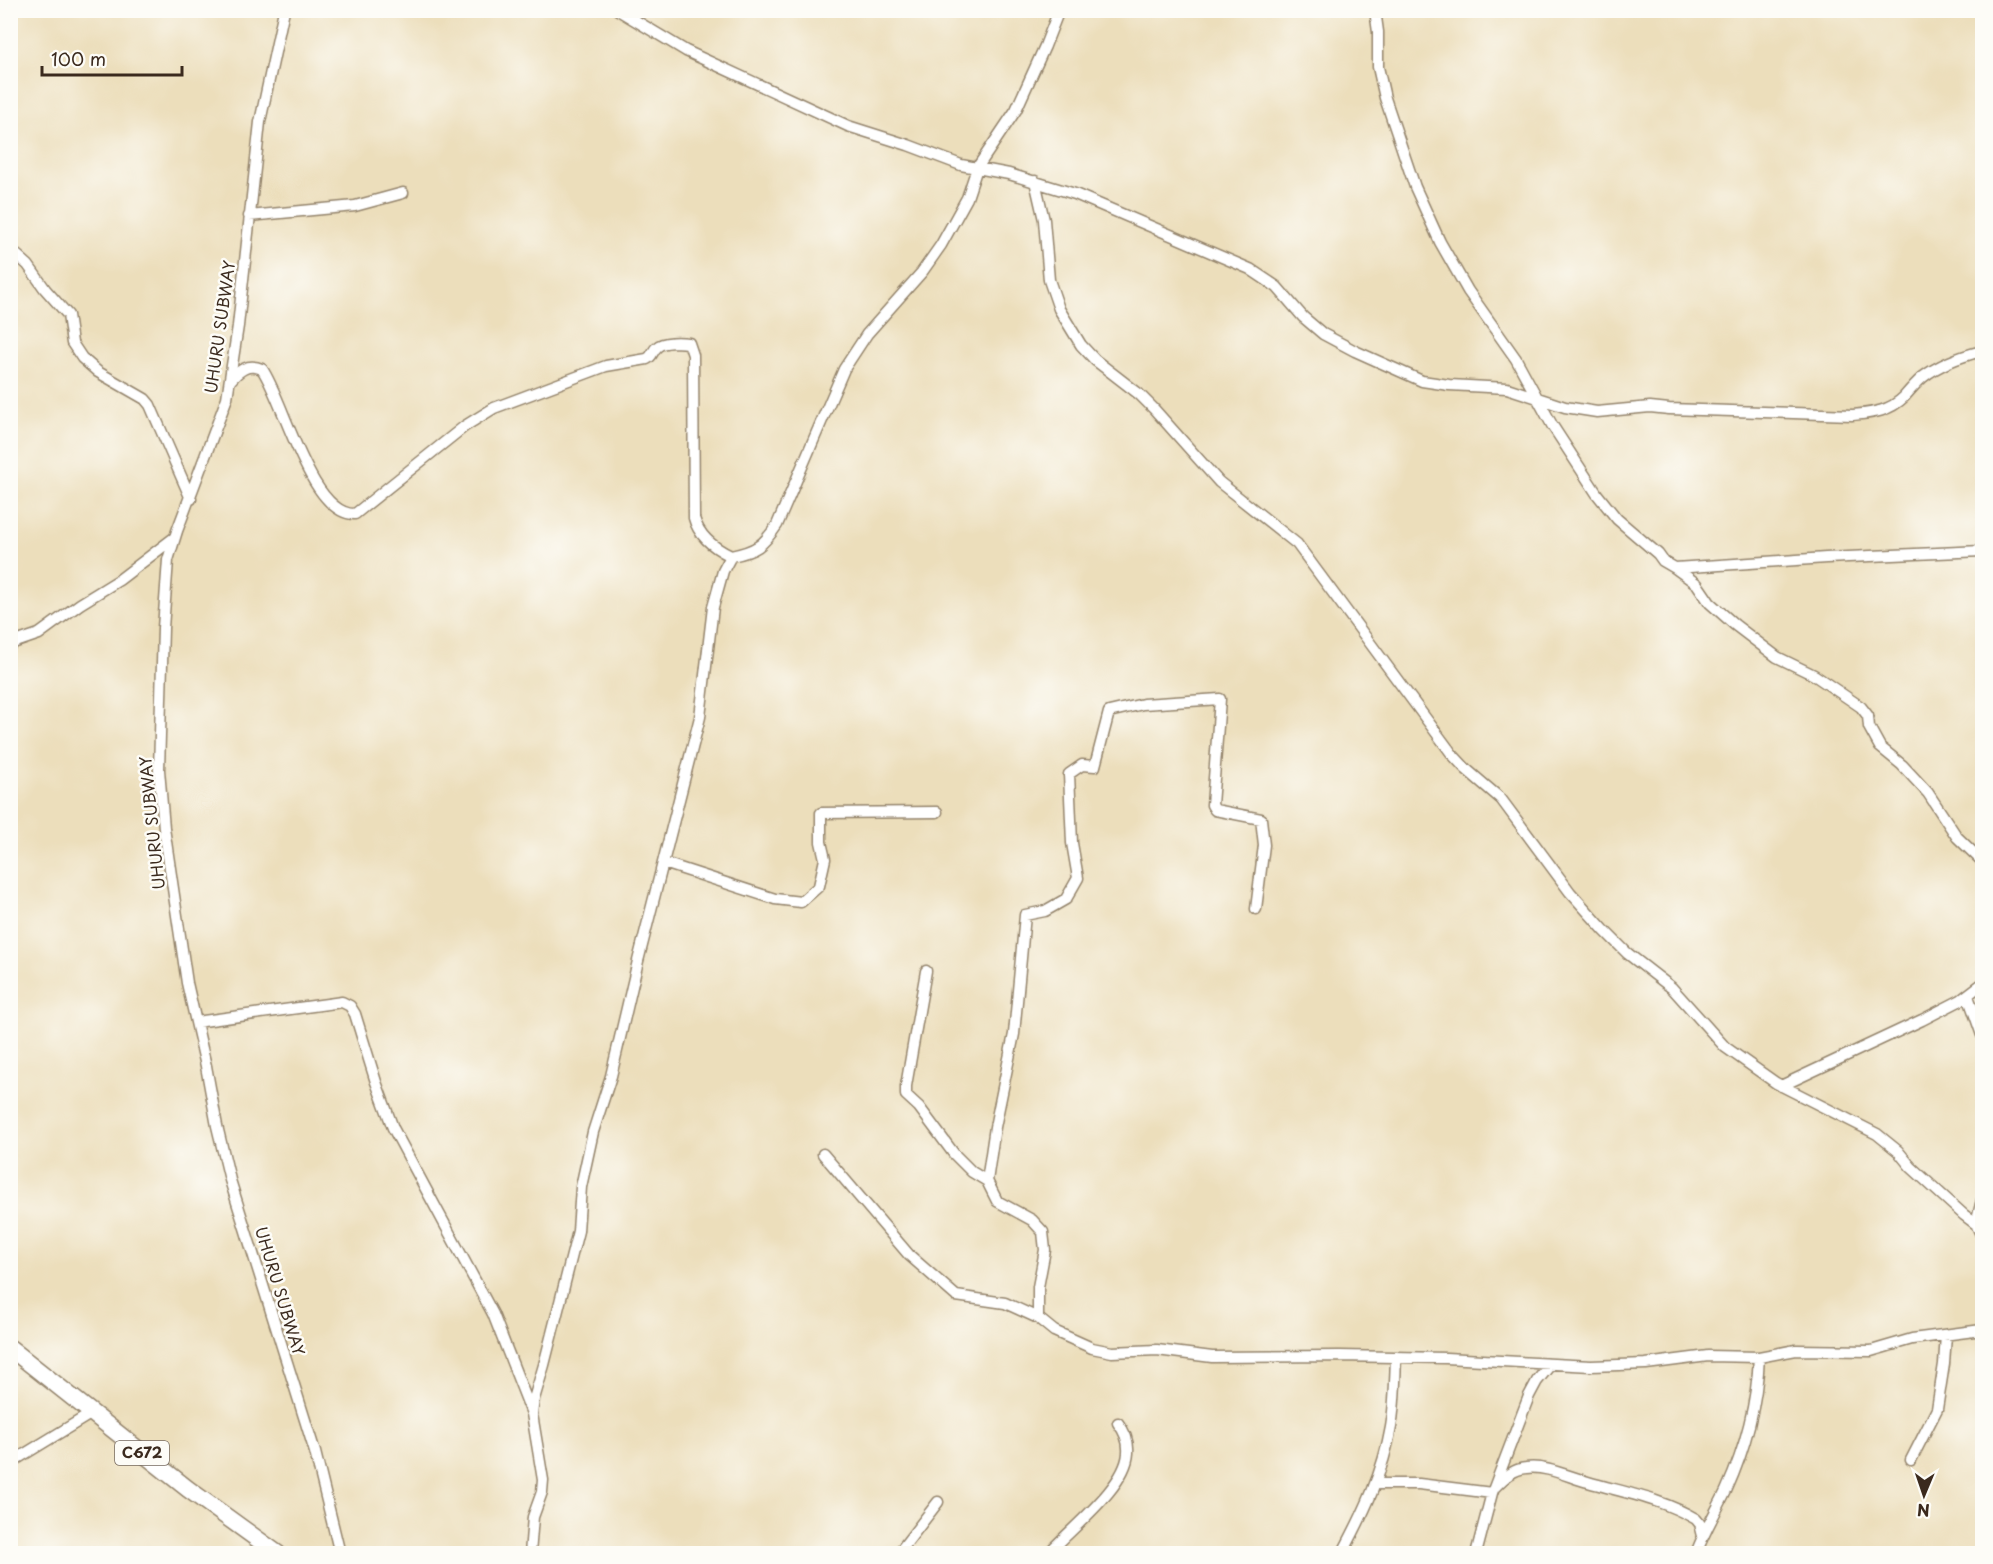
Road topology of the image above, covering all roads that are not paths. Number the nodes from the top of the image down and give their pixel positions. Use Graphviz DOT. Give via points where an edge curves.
graph roads {
  1 [pos="285,10"];
  2 [pos="618,10"];
  3 [pos="1059,10"];
  4 [pos="1375,10"];
  5 [pos="978,168"];
  6 [pos="1035,181"];
  7 [pos="403,193"];
  8 [pos="249,216"];
  9 [pos="10,249"];
  10 [pos="1983,351"];
  11 [pos="230,382"];
  12 [pos="1536,397"];
  13 [pos="191,499"];
  14 [pos="175,538"];
  15 [pos="1983,551"];
  16 [pos="731,556"];
  17 [pos="1675,568"];
  18 [pos="10,644"];
  19 [pos="938,812"];
  20 [pos="1983,861"];
  21 [pos="663,864"];
  22 [pos="1256,909"];
  23 [pos="927,971"];
  24 [pos="1983,984"];
  25 [pos="1968,996"];
  26 [pos="196,1022"];
  27 [pos="1983,1035"];
  28 [pos="1781,1086"];
  29 [pos="823,1154"];
  30 [pos="987,1181"];
  31 [pos="1983,1200"];
  32 [pos="1976,1224"];
  33 [pos="1983,1236"];
  34 [pos="1038,1318"];
  35 [pos="1983,1330"];
  36 [pos="1946,1335"];
  37 [pos="10,1348"];
  38 [pos="1759,1356"];
  39 [pos="1396,1357"];
  40 [pos="1551,1364"];
  41 [pos="92,1413"];
  42 [pos="532,1414"];
  43 [pos="1118,1423"];
  44 [pos="1911,1460"];
  45 [pos="10,1463"];
  46 [pos="1375,1484"];
  47 [pos="1494,1490"];
  48 [pos="938,1502"];
  49 [pos="1703,1536"];
  50 [pos="278,1554"];
  51 [pos="340,1554"];
  52 [pos="530,1554"];
  53 [pos="898,1554"];
  54 [pos="1048,1554"];
  55 [pos="1342,1554"];
  56 [pos="1476,1554"];
  57 [pos="1696,1554"];
  1 -- 8 [label="street, UHURU SUBWAY" via="260,122"];
  2 -- 5 [label="street" via="686,51 848,126"];
  3 -- 5 [label="street" via="1016,110"];
  4 -- 12 [label="street" via="1380,80 1427,216 1463,283 1512,353"];
  5 -- 6 [label="street"];
  5 -- 16 [label="street" via="967,198 941,245 867,334 844,369 777,525 756,548"];
  6 -- 12 [label="street" via="1096,203 1257,273 1277,287 1323,334 1400,372 1422,381 1507,388"];
  6 -- 28 [label="street" via="1044,220 1049,280 1059,309 1087,353 1139,394 1219,482 1297,544 1452,754 1501,799 1570,892 1617,944 1672,988 1725,1047"];
  7 -- 8 [label="street" via="355,206"];
  8 -- 11 [label="street, UHURU SUBWAY"];
  9 -- 13 [label="street" via="68,315 72,343 82,358 150,405"];
  10 -- 12 [label="street" via="1943,364 1896,404 1876,413 1650,407 1596,412"];
  11 -- 13 [label="street, UHURU SUBWAY"];
  11 -- 16 [label="street" via="237,371 255,366 262,369 322,494 339,511 355,514 465,426 494,408 606,366 647,359 661,345 689,343 693,355 694,518 704,537"];
  12 -- 17 [label="street" via="1611,512"];
  13 -- 14 [label="street, UHURU SUBWAY"];
  14 -- 18 [label="street" via="39,634"];
  14 -- 26 [label="street, UHURU SUBWAY" via="166,577 159,779 187,983"];
  15 -- 17 [label="street"];
  16 -- 21 [label="street" via="713,607 700,717"];
  17 -- 20 [label="street" via="1697,584 1719,613 1777,657 1815,675 1861,707 1880,747 1928,793 1957,837"];
  19 -- 21 [label="street" via="820,813 825,859 819,886 801,902 776,899"];
  21 -- 42 [label="street" via="611,1076 593,1132 581,1187 578,1231"];
  22 -- 30 [label="street" via="1264,845 1261,819 1215,810 1212,805 1220,699 1143,704 1109,712 1095,766 1082,765 1069,774 1078,878 1066,899 1045,911 1025,915 1014,1034"];
  23 -- 30 [label="street" via="906,1095 967,1168"];
  24 -- 25 [label="street"];
  25 -- 27 [label="street"];
  25 -- 28 [label="street"];
  26 -- 42 [label="street" via="342,1002 350,1006 393,1128 493,1314"];
  26 -- 51 [label="street, UHURU SUBWAY" via="230,1180 315,1452"];
  28 -- 32 [label="street" via="1877,1134"];
  29 -- 34 [label="street" via="909,1256 956,1296 1005,1303"];
  30 -- 34 [label="street" via="997,1201 1032,1220 1045,1236"];
  31 -- 32 [label="street"];
  32 -- 33 [label="street"];
  34 -- 39 [label="street" via="1054,1331 1092,1348 1112,1352"];
  35 -- 36 [label="street"];
  36 -- 38 [label="street" via="1912,1339 1871,1351 1796,1350"];
  36 -- 44 [label="street" via="1937,1409"];
  37 -- 41 [label="main road, C672"];
  38 -- 40 [label="street" via="1708,1356 1620,1365"];
  38 -- 49 [label="street" via="1749,1430 1726,1492"];
  39 -- 40 [label="street"];
  39 -- 46 [label="street" via="1391,1425"];
  40 -- 47 [label="street" via="1529,1396"];
  41 -- 45 [label="street"];
  41 -- 50 [label="main road, C672"];
  42 -- 52 [label="street" via="543,1480 533,1517"];
  43 -- 54 [label="street" via="1128,1443 1122,1472 1099,1503"];
  46 -- 47 [label="street"];
  46 -- 55 [label="street"];
  47 -- 49 [label="street" via="1517,1470 1547,1470 1663,1504 1696,1519"];
  47 -- 56 [label="street"];
  48 -- 53 [label="street"];
  49 -- 57 [label="street"];
}
